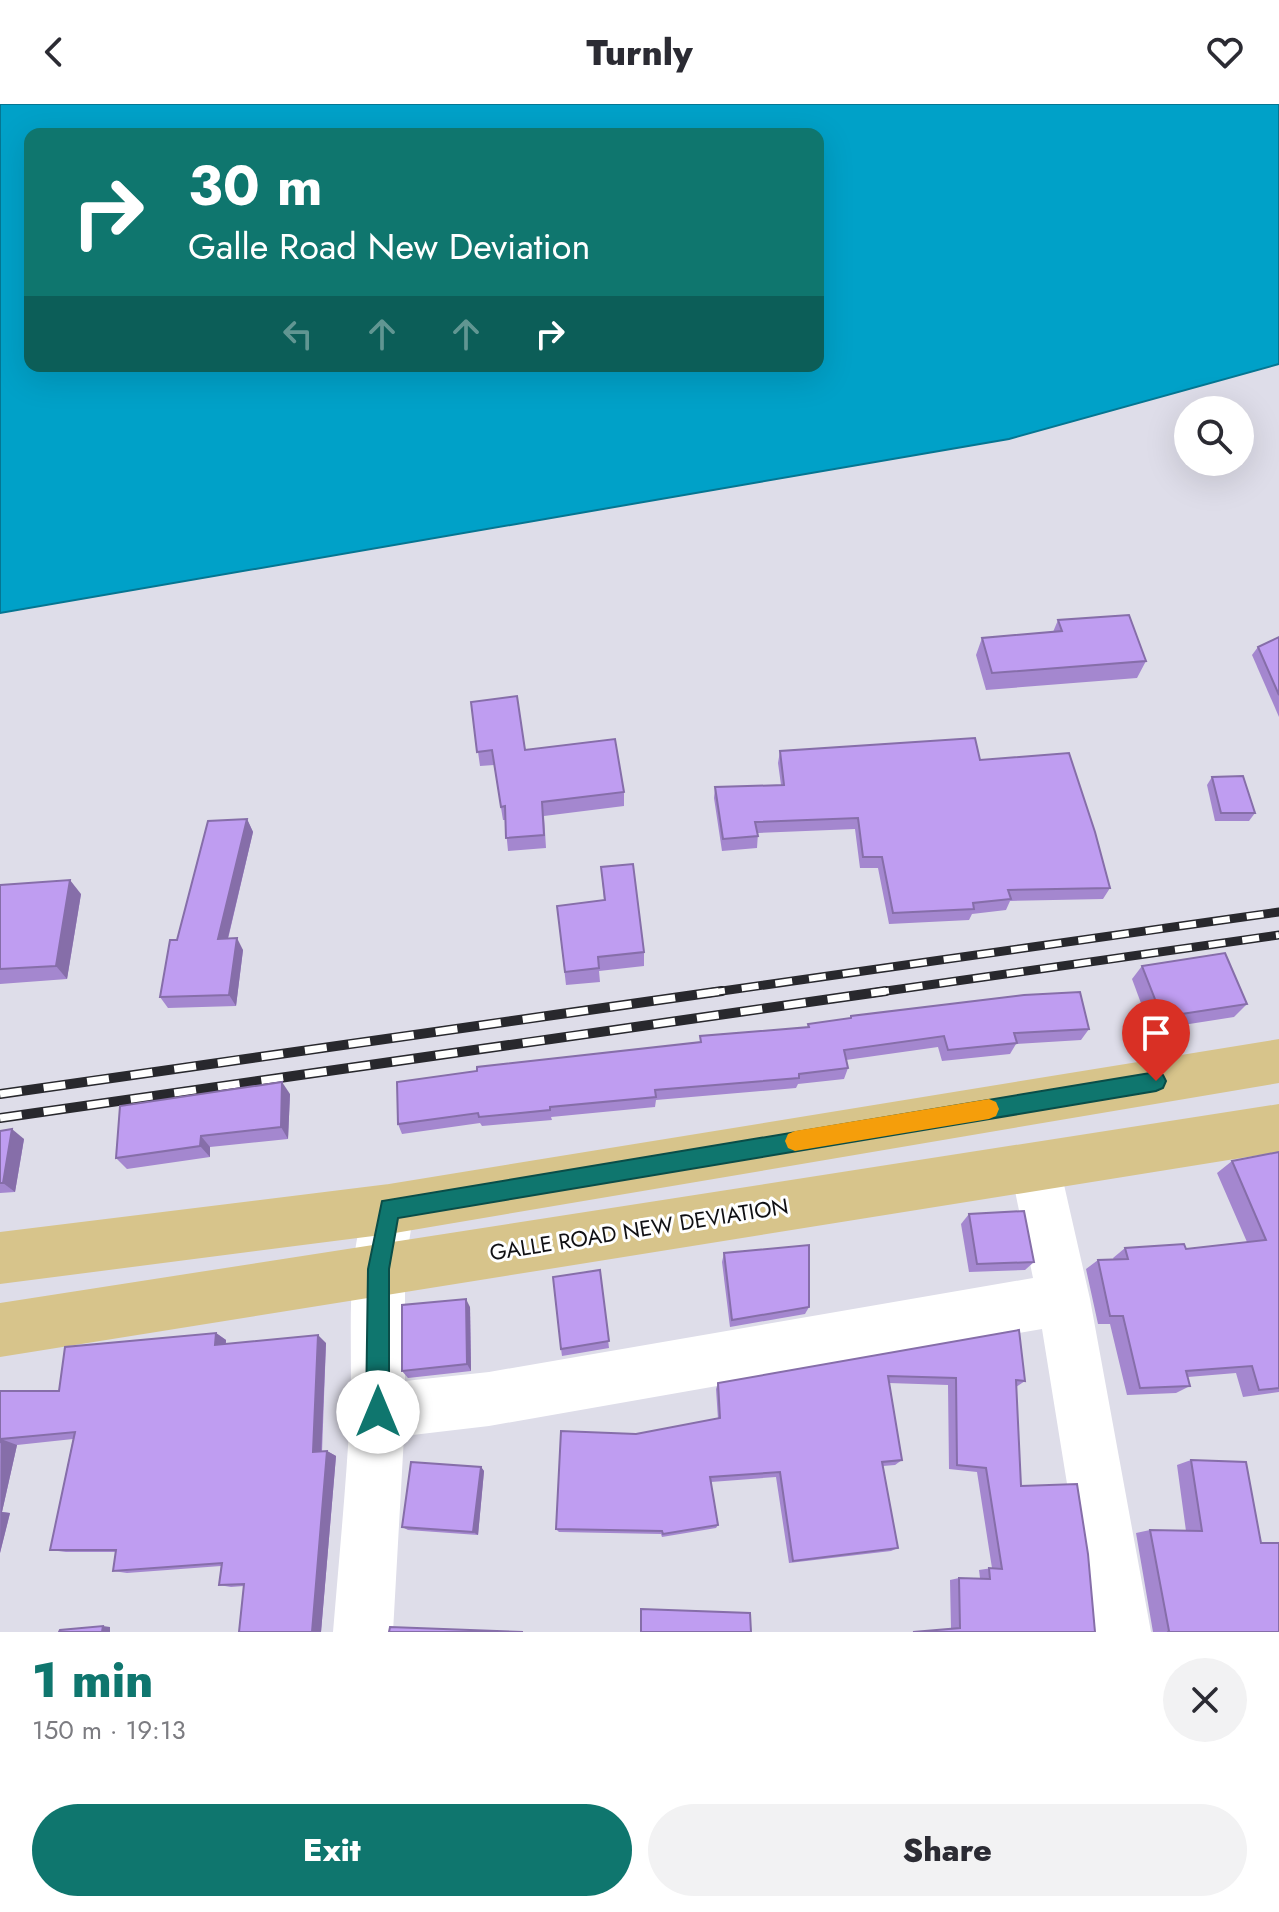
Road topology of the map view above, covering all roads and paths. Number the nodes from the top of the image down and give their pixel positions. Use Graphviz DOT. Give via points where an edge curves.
graph roads {
  1 [pos="1279,1061"];
  2 [pos="1279,1128"];
  3 [pos="1035,1167"];
  4 [pos="389,1209"];
  5 [pos="0,1258"];
  6 [pos="379,1269"];
  7 [pos="1064,1299"];
  8 [pos="0,1330"];
  9 [pos="378,1412"];
  10 [pos="363,1632"];
  11 [pos="1121,1632"];
  1 -- 4 [label="main road"];
  2 -- 3 [label="main road, GALLE ROAD NEW DEVIATION"];
  3 -- 6 [label="main road, GALLE ROAD NEW DEVIATION"];
  3 -- 7 [label="street"];
  4 -- 5 [label="main road"];
  4 -- 6 [label="street"];
  6 -- 8 [label="main road, GALLE ROAD NEW DEVIATION"];
  6 -- 9 [label="street"];
  7 -- 9 [label="street" via="489,1399"];
  7 -- 11 [label="street"];
  9 -- 10 [label="street"];
}
